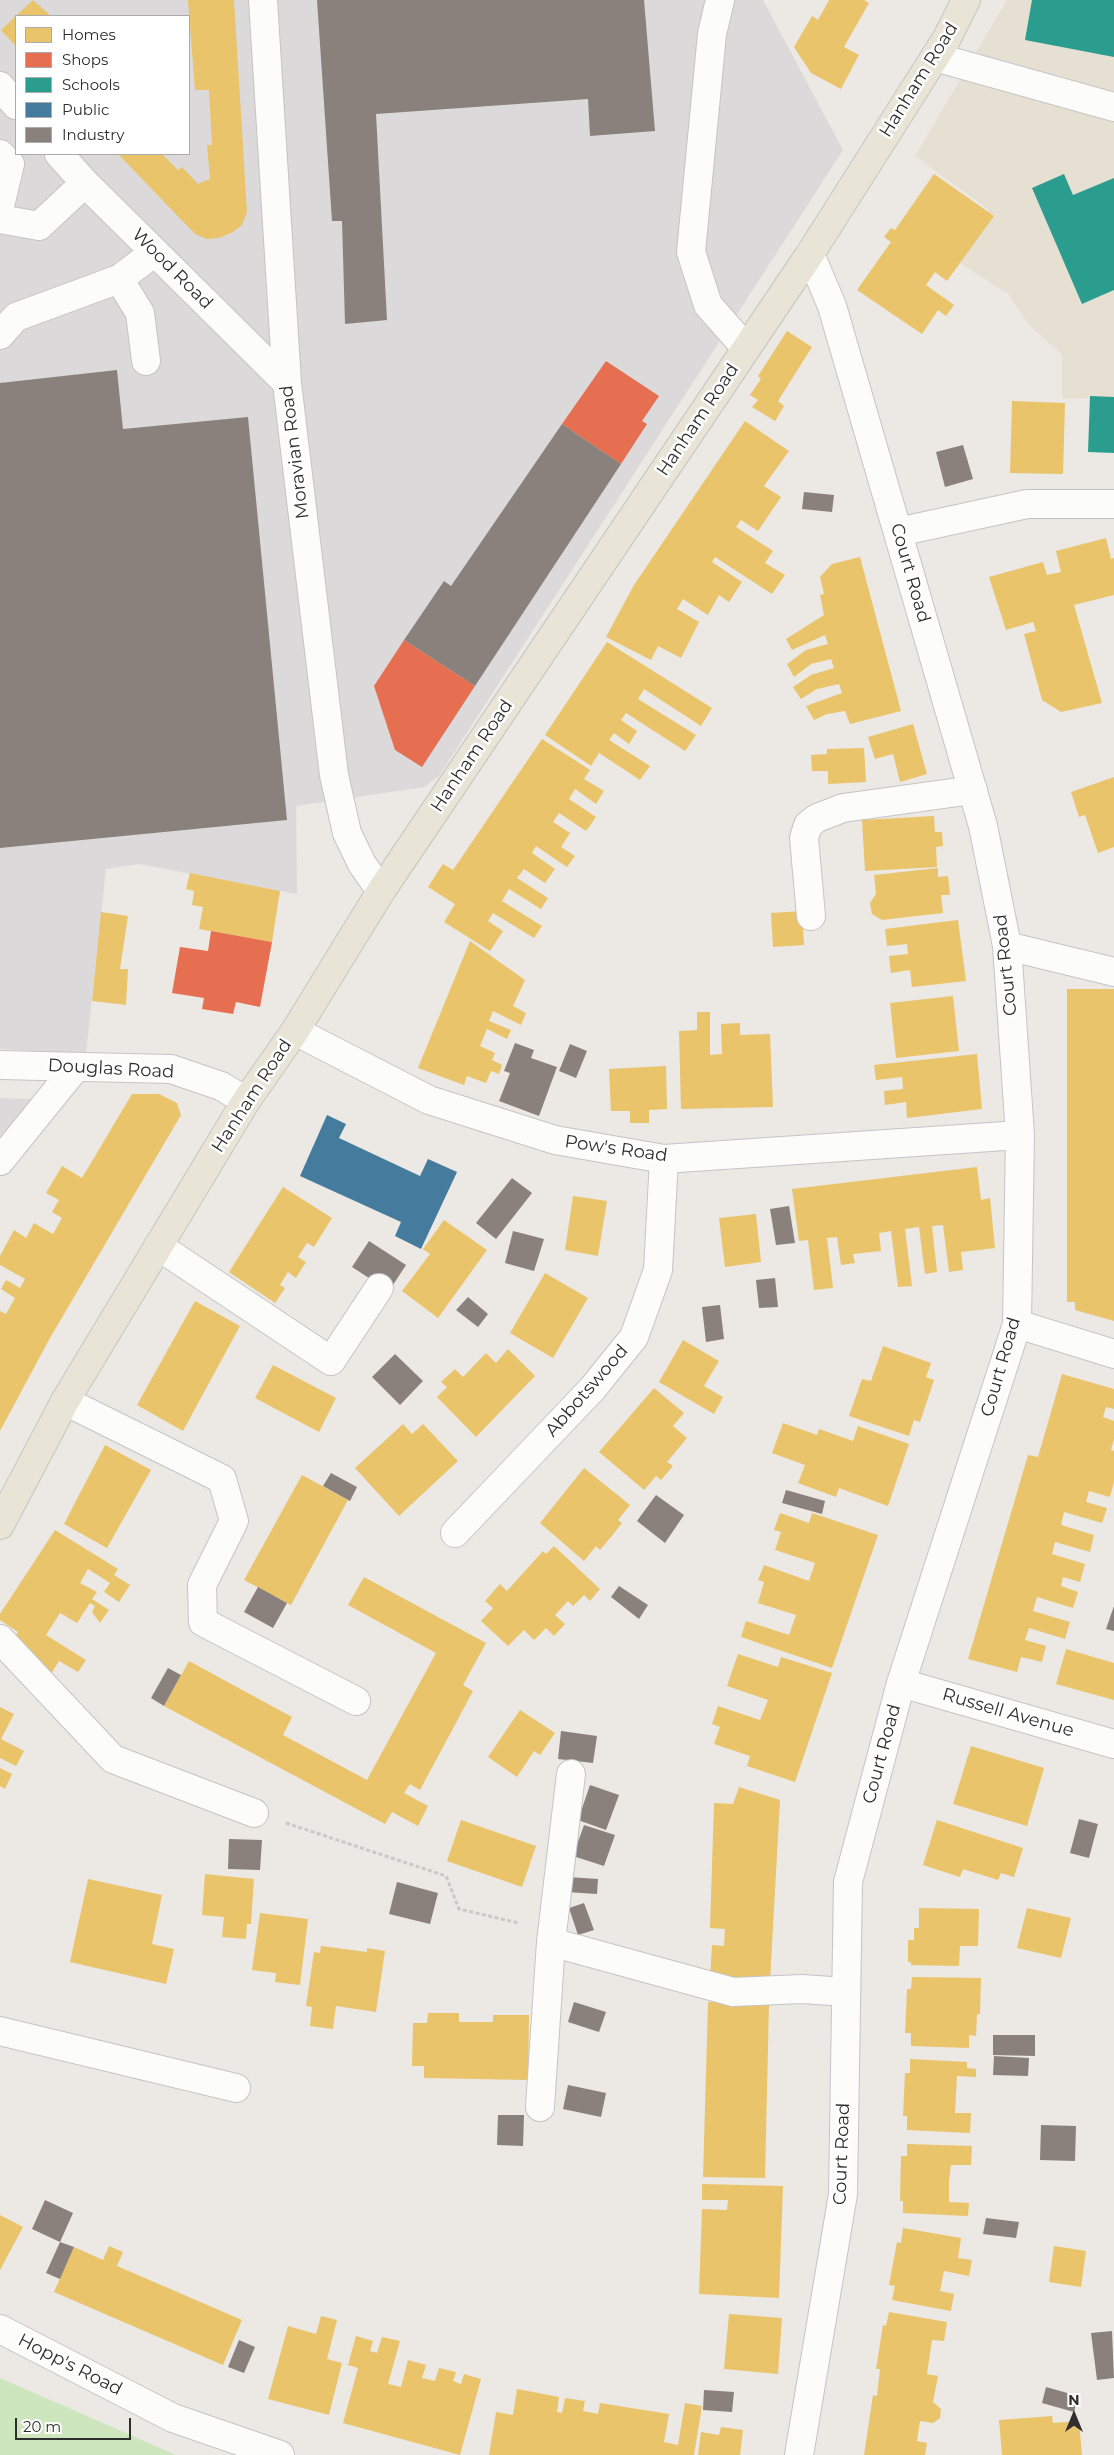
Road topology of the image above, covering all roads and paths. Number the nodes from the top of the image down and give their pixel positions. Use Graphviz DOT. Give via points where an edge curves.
graph roads {
  1 [pos="263,0"];
  2 [pos="720,0"];
  3 [pos="966,0"];
  4 [pos="935,57"];
  5 [pos="0,86"];
  6 [pos="15,104"];
  7 [pos="1114,108"];
  8 [pos="0,154"];
  9 [pos="60,155"];
  10 [pos="85,183"];
  11 [pos="0,206"];
  12 [pos="0,219"];
  13 [pos="154,252"];
  14 [pos="810,254"];
  15 [pos="120,279"];
  16 [pos="0,336"];
  17 [pos="746,348"];
  18 [pos="146,361"];
  19 [pos="287,383"];
  20 [pos="1114,504"];
  21 [pos="898,532"];
  22 [pos="973,790"];
  23 [pos="381,891"];
  24 [pos="811,916"];
  25 [pos="1007,946"];
  26 [pos="1114,972"];
  27 [pos="295,1031"];
  28 [pos="0,1065"];
  29 [pos="76,1067"];
  30 [pos="246,1101"];
  31 [pos="1020,1135"];
  32 [pos="664,1159"];
  33 [pos="0,1161"];
  34 [pos="158,1246"];
  35 [pos="379,1288"];
  36 [pos="1017,1324"];
  37 [pos="1114,1354"];
  38 [pos="65,1401"];
  39 [pos="0,1525"];
  40 [pos="455,1533"];
  41 [pos="0,1639"];
  42 [pos="901,1683"];
  43 [pos="356,1700"];
  44 [pos="1114,1744"];
  45 [pos="571,1774"];
  46 [pos="254,1813"];
  47 [pos="551,1936"];
  48 [pos="846,1992"];
  49 [pos="0,2030"];
  50 [pos="236,2088"];
  51 [pos="540,2107"];
  52 [pos="0,2329"];
  53 [pos="280,2455"];
  54 [pos="799,2455"];
  1 -- 19 [label="street, Moravian Road"];
  2 -- 17 [label="street" via="712,34 691,252 708,305"];
  3 -- 4 [label="main road, Hanham Road"];
  4 -- 7 [label="street"];
  4 -- 14 [label="main road, Hanham Road"];
  5 -- 6 [label="street"];
  8 -- 11 [label="street" via="10,164"];
  9 -- 10 [label="street, Wood Road"];
  10 -- 12 [label="street" via="38,226"];
  10 -- 13 [label="street, Wood Road"];
  13 -- 15 [label="street"];
  13 -- 19 [label="street, Wood Road"];
  14 -- 17 [label="main road, Hanham Road"];
  14 -- 21 [label="street, Court Road" via="832,306"];
  15 -- 16 [label="street" via="16,317"];
  15 -- 18 [label="street" via="140,313"];
  17 -- 23 [label="main road, Hanham Road"];
  19 -- 23 [label="street, Moravian Road" via="334,775 347,833 362,864"];
  20 -- 21 [label="street" via="1027,504"];
  21 -- 22 [label="street, Court Road"];
  22 -- 24 [label="street" via="843,808 817,818 808,825 804,838"];
  22 -- 25 [label="street, Court Road"];
  23 -- 27 [label="main road, Hanham Road"];
  25 -- 26 [label="street"];
  25 -- 31 [label="street, Court Road"];
  27 -- 30 [label="main road, Hanham Road"];
  27 -- 32 [label="street, Pow's Road" via="429,1100 555,1140"];
  28 -- 29 [label="street, Douglas Road"];
  29 -- 30 [label="street, Douglas Road" via="171,1069 221,1086"];
  29 -- 33 [label="street"];
  30 -- 34 [label="main road, Hanham Road"];
  31 -- 32 [label="street, Pow's Road"];
  31 -- 36 [label="street, Court Road"];
  32 -- 40 [label="street, Abbotswood" via="658,1270 634,1337 593,1388"];
  34 -- 35 [label="street" via="331,1361"];
  34 -- 38 [label="main road, Hanham Road"];
  36 -- 37 [label="street"];
  36 -- 42 [label="street, Court Road"];
  38 -- 39 [label="main road, Hanham Road"];
  38 -- 43 [label="street" via="222,1479 234,1521 202,1585 203,1622"];
  41 -- 46 [label="street" via="113,1759"];
  42 -- 44 [label="street, Russell Avenue"];
  42 -- 48 [label="street, Court Road" via="848,1882"];
  45 -- 47 [label="street"];
  46 -- 47 [label="path" via="446,1876 460,1910"];
  47 -- 48 [label="street" via="733,1992 802,1989"];
  47 -- 51 [label="street"];
  48 -- 54 [label="street, Court Road" via="843,2194"];
  49 -- 50 [label="street"];
  52 -- 53 [label="street, Hopp's Road" via="174,2418"];
}
